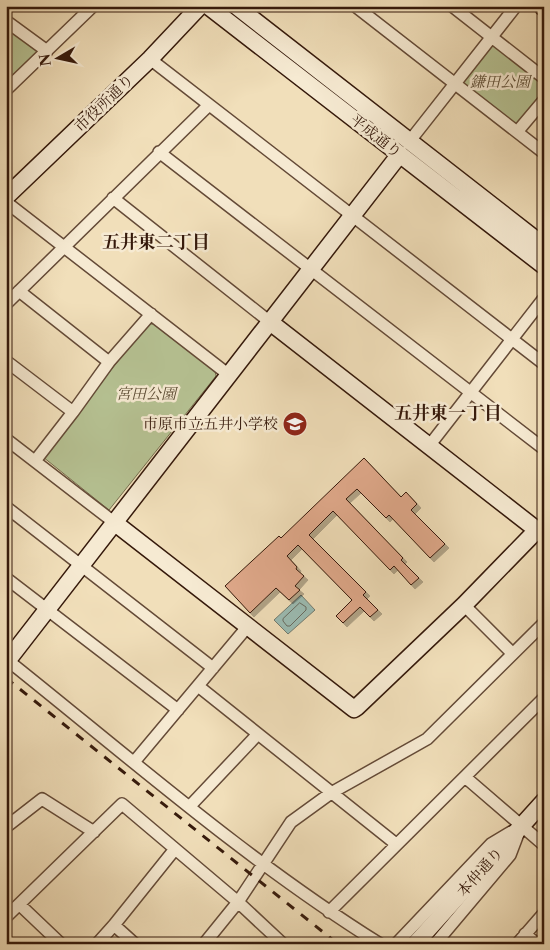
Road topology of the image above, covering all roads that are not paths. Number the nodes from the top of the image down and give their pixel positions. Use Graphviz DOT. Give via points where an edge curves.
graph roads {
  1 [pos="93,6"];
  2 [pos="200,6"];
  3 [pos="208,6"];
  4 [pos="236,6"];
  5 [pos="355,6"];
  6 [pos="452,6"];
  7 [pos="516,6"];
  8 [pos="6,21"];
  9 [pos="492,37"];
  10 [pos="47,51"];
  11 [pos="150,59"];
  12 [pos="544,78"];
  13 [pos="455,84"];
  14 [pos="6,90"];
  15 [pos="544,100"];
  16 [pos="209,105"];
  17 [pos="517,132"];
  18 [pos="405,148"];
  19 [pos="160,152"];
  20 [pos="544,153"];
  21 [pos="6,197"];
  22 [pos="113,198"];
  23 [pos="6,202"];
  24 [pos="353,216"];
  25 [pos="544,246"];
  26 [pos="64,247"];
  27 [pos="544,266"];
  28 [pos="312,270"];
  29 [pos="20,291"];
  30 [pos="544,298"];
  31 [pos="6,304"];
  32 [pos="150,314"];
  33 [pos="270,322"];
  34 [pos="512,340"];
  35 [pos="6,361"];
  36 [pos="109,362"];
  37 [pos="544,364"];
  38 [pos="229,376"];
  39 [pos="470,392"];
  40 [pos="73,412"];
  41 [pos="6,439"];
  42 [pos="429,446"];
  43 [pos="544,449"];
  44 [pos="35,461"];
  45 [pos="6,507"];
  46 [pos="115,523"];
  47 [pos="541,527"];
  48 [pos="81,566"];
  49 [pos="6,578"];
  50 [pos="464,605"];
  51 [pos="47,610"];
  52 [pos="544,623"];
  53 [pos="248,626"];
  54 [pos="512,653"];
  55 [pos="7,660"];
  56 [pos="214,668"];
  57 [pos="198,686"];
  58 [pos="544,698"];
  59 [pos="178,710"];
  60 [pos="258,734"];
  61 [pos="134,762"];
  62 [pos="465,777"];
  63 [pos="331,793"];
  64 [pos="544,801"];
  65 [pos="190,806"];
  66 [pos="521,826"];
  67 [pos="6,827"];
  68 [pos="94,832"];
  69 [pos="396,844"];
  70 [pos="544,845"];
  71 [pos="175,849"];
  72 [pos="263,865"];
  73 [pos="238,902"];
  74 [pos="20,905"];
  75 [pos="329,912"];
  76 [pos="544,913"];
  77 [pos="6,917"];
  78 [pos="114,925"];
  79 [pos="50,933"];
  80 [pos="525,934"];
  81 [pos="43,944"];
  82 [pos="61,944"];
  83 [pos="97,944"];
  84 [pos="135,944"];
  85 [pos="204,944"];
  86 [pos="283,944"];
  87 [pos="380,944"];
  88 [pos="396,944"];
  89 [pos="416,944"];
  90 [pos="435,944"];
  91 [pos="517,944"];
  92 [pos="537,944"];
  1 -- 10 [label="street"];
  2 -- 11 [label="street, 市役所通り"];
  3 -- 18 [label="street, 平成通り"];
  4 -- 18 [label="street, 平成通り"];
  5 -- 13 [label="street"];
  6 -- 9 [label="street"];
  7 -- 9 [label="street"];
  8 -- 10 [label="street"];
  9 -- 12 [label="street"];
  9 -- 13 [label="street"];
  10 -- 14 [label="street"];
  11 -- 16 [label="street"];
  11 -- 21 [label="street, 市役所通り"];
  13 -- 17 [label="street"];
  13 -- 18 [label="street"];
  15 -- 17 [label="street"];
  16 -- 19 [label="street"];
  16 -- 24 [label="street"];
  17 -- 20 [label="street"];
  18 -- 24 [label="street"];
  18 -- 25 [label="street, 平成通り"];
  18 -- 27 [label="street, 平成通り"];
  19 -- 22 [label="street"];
  19 -- 28 [label="street"];
  22 -- 26 [label="street"];
  22 -- 33 [label="street"];
  23 -- 26 [label="street"];
  24 -- 28 [label="street"];
  24 -- 34 [label="street"];
  26 -- 29 [label="street"];
  26 -- 32 [label="street"];
  28 -- 33 [label="street"];
  28 -- 39 [label="street"];
  29 -- 31 [label="street"];
  29 -- 36 [label="street"];
  30 -- 34 [label="street"];
  32 -- 36 [label="street"];
  32 -- 38 [label="street"];
  33 -- 38 [label="street"];
  33 -- 42 [label="street"];
  34 -- 37 [label="street"];
  34 -- 39 [label="street"];
  35 -- 40 [label="street"];
  36 -- 40 [label="street"];
  38 -- 46 [label="street"];
  39 -- 42 [label="street"];
  39 -- 43 [label="street"];
  40 -- 44 [label="street"];
  41 -- 44 [label="street"];
  42 -- 47 [label="street"];
  44 -- 46 [label="street"];
  45 -- 48 [label="street"];
  46 -- 48 [label="street"];
  46 -- 53 [label="street"];
  47 -- 50 [label="street"];
  48 -- 51 [label="street"];
  48 -- 56 [label="street"];
  49 -- 51 [label="street"];
  50 -- 53 [label="street" via="354,709"];
  50 -- 54 [label="street"];
  51 -- 55 [label="street"];
  51 -- 59 [label="street"];
  52 -- 54 [label="street"];
  53 -- 56 [label="street"];
  54 -- 63 [label="street" via="427,739"];
  55 -- 61 [label="street"];
  56 -- 57 [label="street"];
  57 -- 59 [label="street"];
  57 -- 60 [label="street"];
  58 -- 62 [label="street"];
  59 -- 61 [label="street"];
  60 -- 63 [label="street"];
  60 -- 65 [label="street"];
  61 -- 65 [label="street"];
  62 -- 66 [label="street"];
  62 -- 69 [label="street"];
  63 -- 69 [label="street"];
  63 -- 72 [label="street" via="291,822"];
  64 -- 66 [label="street, 本仲通り"];
  65 -- 72 [label="street"];
  66 -- 70 [label="street"];
  66 -- 88 [label="street" via="491,844"];
  66 -- 89 [label="street, 本仲通り"];
  66 -- 90 [label="street" via="510,855"];
  67 -- 68 [label="street" via="42,799"];
  68 -- 71 [label="street" via="122,804"];
  68 -- 74 [label="street"];
  69 -- 75 [label="street"];
  71 -- 73 [label="street"];
  71 -- 78 [label="street"];
  72 -- 73 [label="street"];
  72 -- 75 [label="street"];
  73 -- 85 [label="street"];
  73 -- 86 [label="street"];
  74 -- 77 [label="street"];
  74 -- 79 [label="street"];
  75 -- 87 [label="street"];
  76 -- 80 [label="street"];
  78 -- 83 [label="street"];
  78 -- 84 [label="street"];
  79 -- 81 [label="street"];
  79 -- 82 [label="street"];
  80 -- 91 [label="street"];
  80 -- 92 [label="street"];
}
